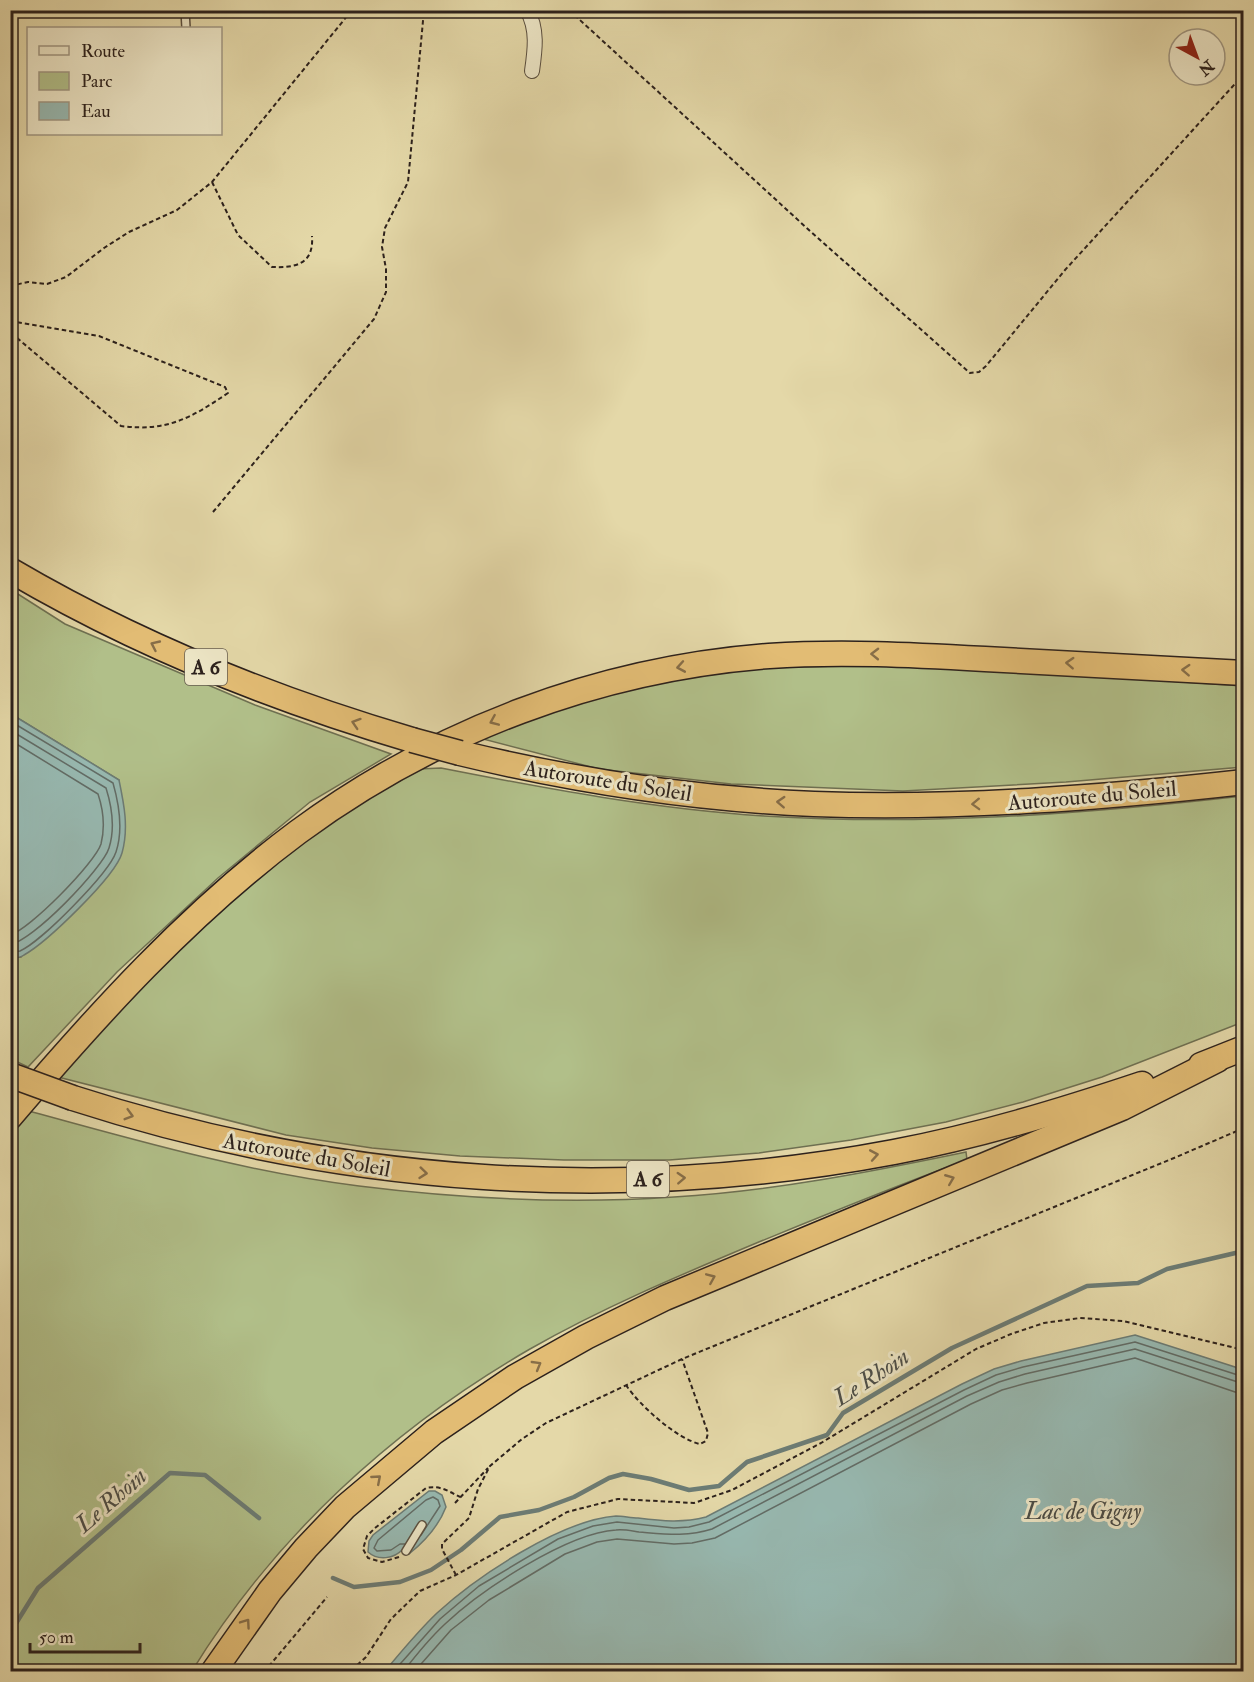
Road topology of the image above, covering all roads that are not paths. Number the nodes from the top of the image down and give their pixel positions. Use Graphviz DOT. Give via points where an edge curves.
graph roads {
  1 [pos="185,10"];
  2 [pos="527,10"];
  3 [pos="186,27"];
  4 [pos="532,71"];
  5 [pos="10,570"];
  6 [pos="1244,673"];
  7 [pos="1244,782"];
  8 [pos="1244,1048"];
  9 [pos="1217,1060"];
  10 [pos="10,1076"];
  11 [pos="10,1117"];
  12 [pos="422,1525"];
  13 [pos="406,1551"];
  14 [pos="213,1671"];
  1 -- 3 [label="lane"];
  2 -- 4 [label="street" via="534,25"];
  7 -- 5 [label="highway, Autoroute du Soleil / A 6, one-way, bridge" via="1009,802 907,805 814,804 646,789 460,753 308,707 203,666"];
  6 -- 11 [label="highway, one-way" via="894,654 789,655 657,671 520,710 392,772 273,852 133,981"];
  8 -- 9 [label="highway, Autoroute du Soleil / A 6"];
  10 -- 9 [label="highway, Autoroute du Soleil / A 6, one-way, bridge" via="134,1117 226,1141 415,1172 586,1181 787,1169 924,1146 1037,1118"];
  14 -- 9 [label="highway, one-way" via="264,1598 325,1527 418,1445 506,1383 665,1298 1122,1108"];
  12 -- 13 [label="lane"];
}
